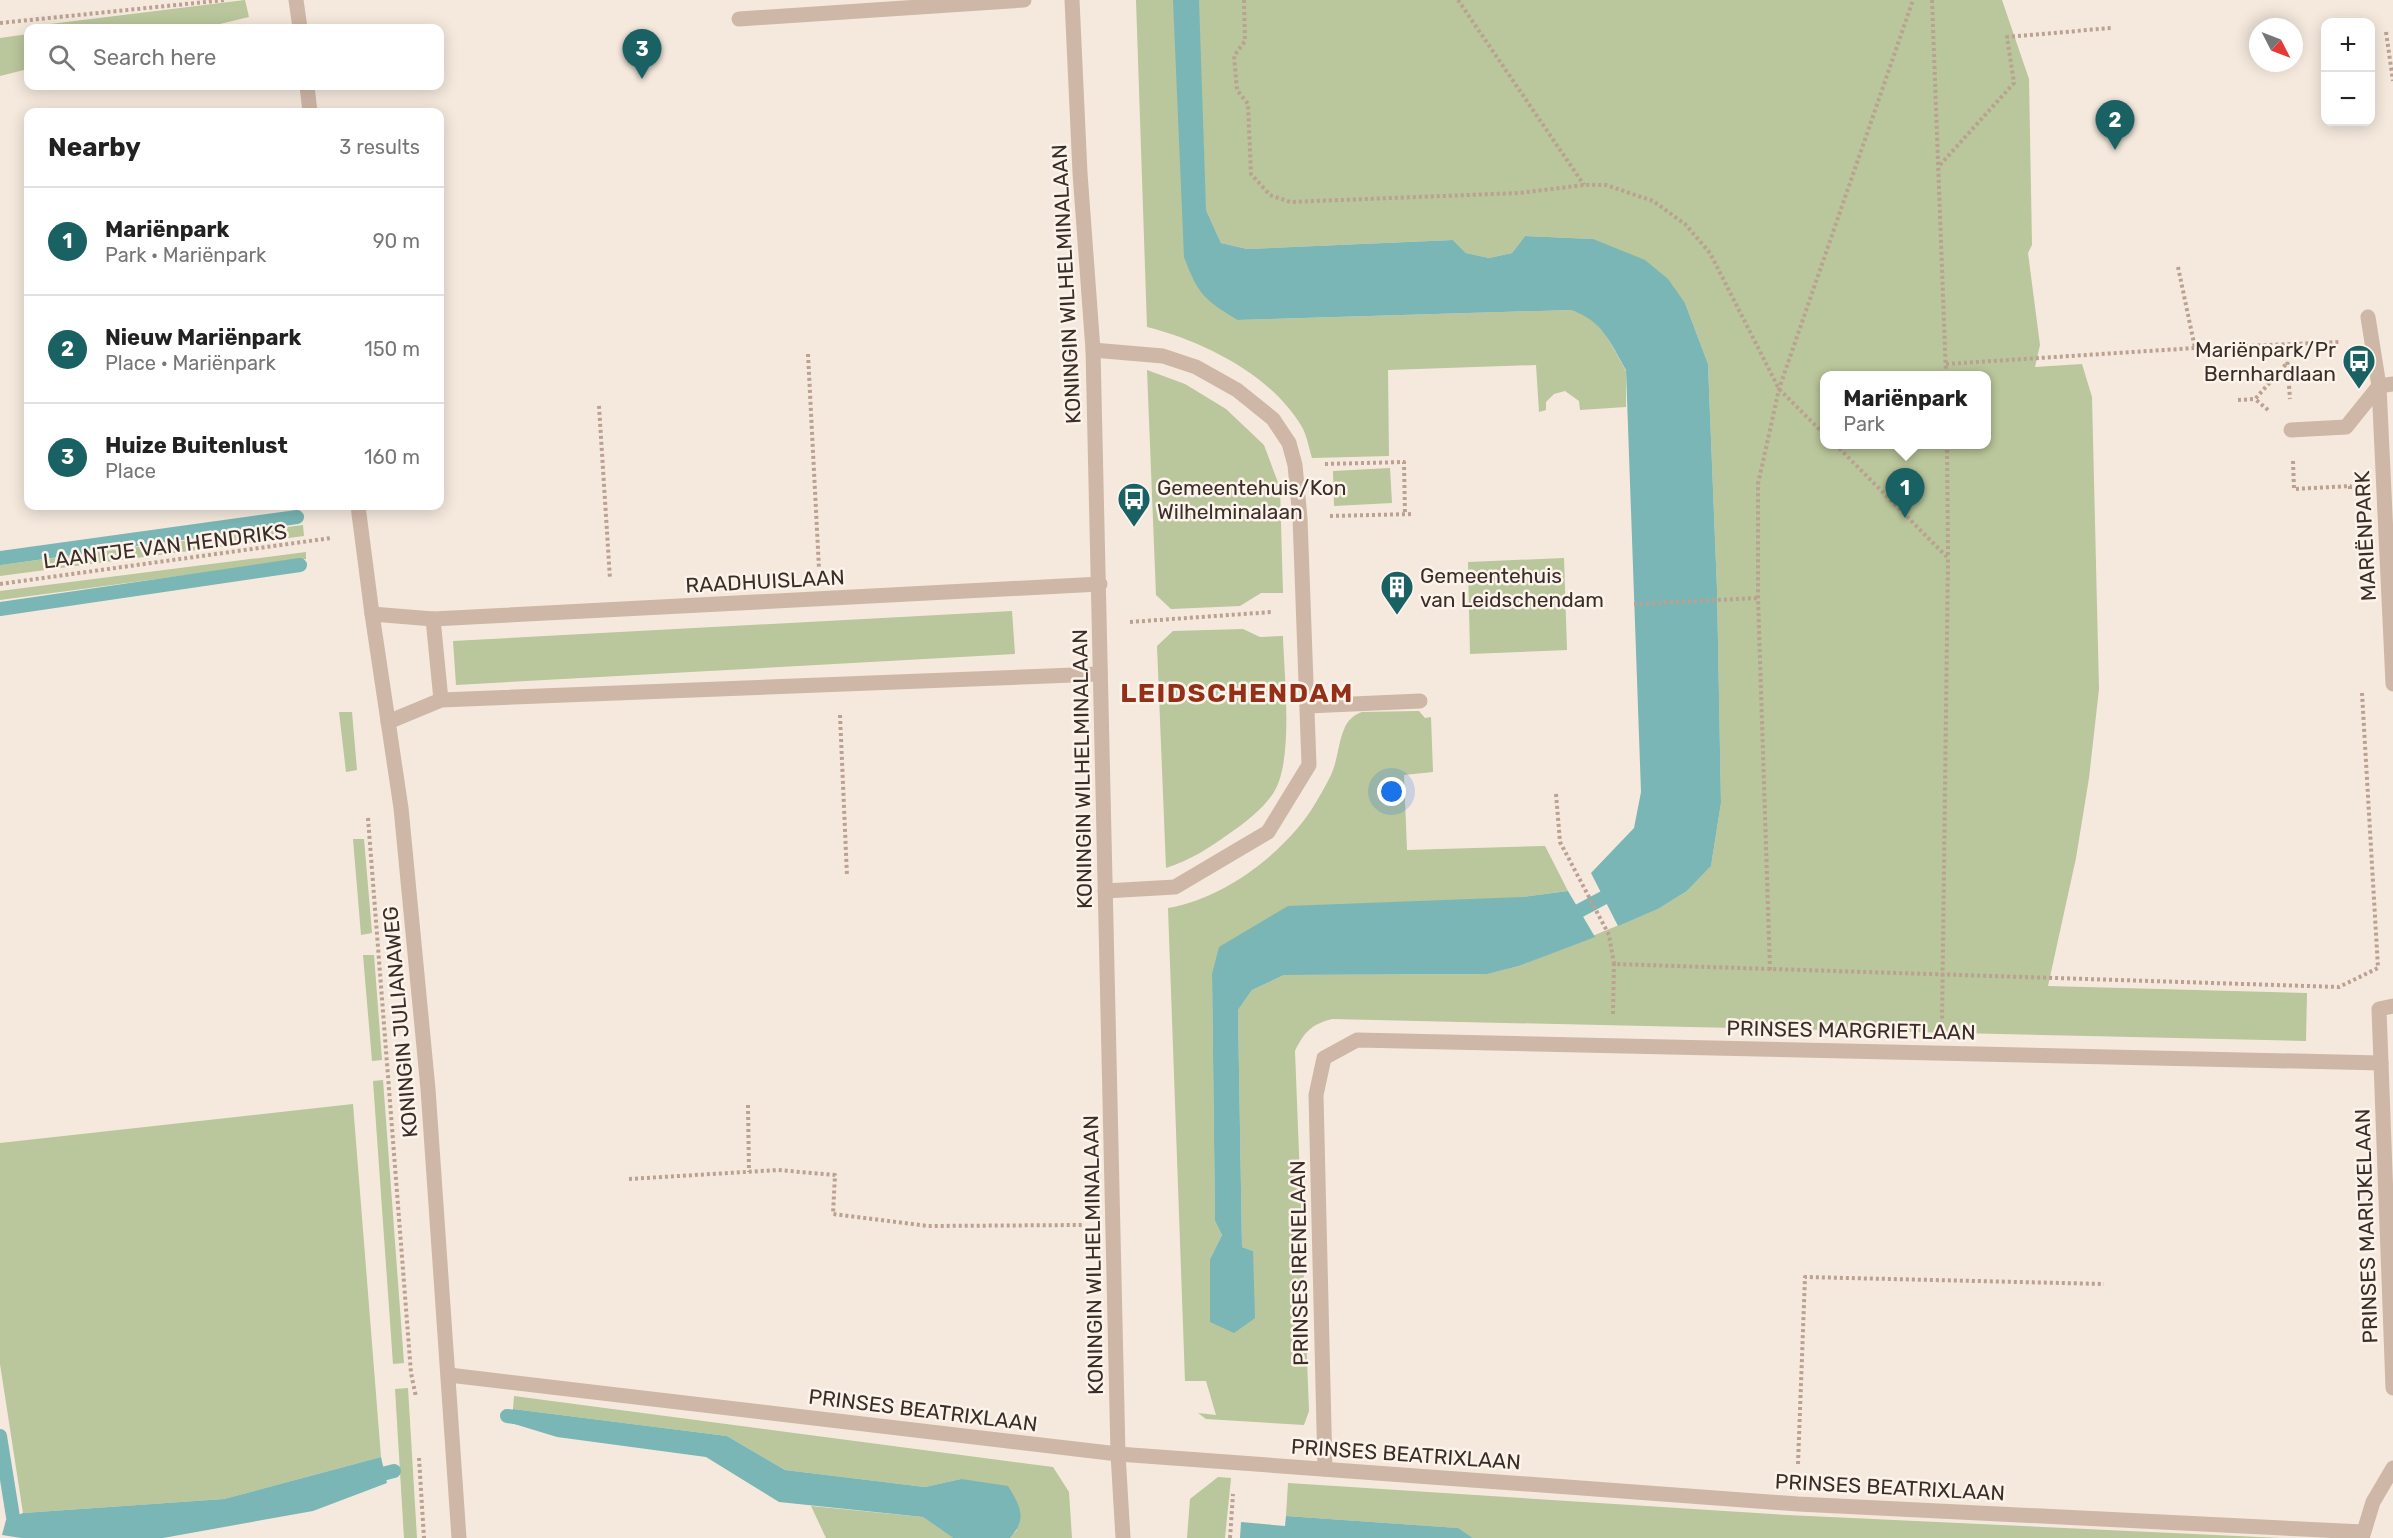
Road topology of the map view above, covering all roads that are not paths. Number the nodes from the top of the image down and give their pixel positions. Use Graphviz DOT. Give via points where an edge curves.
graph roads {
  1 [pos="296,0"];
  2 [pos="1024,0"];
  3 [pos="1072,0"];
  4 [pos="739,19"];
  5 [pos="299,24"];
  6 [pos="307,90"];
  7 [pos="309,108"];
  8 [pos="2368,316"];
  9 [pos="1094,350"];
  10 [pos="2386,385"];
  11 [pos="2291,430"];
  12 [pos="359,510"];
  13 [pos="1100,584"];
  14 [pos="372,614"];
  15 [pos="433,619"];
  16 [pos="1100,674"];
  17 [pos="2393,684"];
  18 [pos="441,700"];
  19 [pos="1420,702"];
  20 [pos="1308,706"];
  21 [pos="387,722"];
  22 [pos="1105,891"];
  23 [pos="2393,1006"];
  24 [pos="1324,1058"];
  25 [pos="2381,1063"];
  26 [pos="2389,1194"];
  27 [pos="449,1375"];
  28 [pos="2393,1388"];
  29 [pos="1118,1454"];
  30 [pos="2393,1468"];
  31 [pos="1324,1469"];
  32 [pos="2362,1535"];
  33 [pos="459,1538"];
  34 [pos="1123,1538"];
  1 -- 5 [label="street"];
  2 -- 4 [label="street"];
  3 -- 9 [label="street, KONINGIN WILHELMINALAAN"];
  6 -- 7 [label="street"];
  8 -- 10 [label="street, MARIËNPARK"];
  9 -- 13 [label="street, KONINGIN WILHELMINALAAN"];
  9 -- 20 [label="street" via="1163,356 1196,367 1237,390 1272,418 1289,443 1301,530"];
  10 -- 11 [label="street" via="2346,427"];
  10 -- 17 [label="street, MARIËNPARK"];
  12 -- 14 [label="street, KONINGIN JULIANAWEG"];
  13 -- 15 [label="street, RAADHUISLAAN"];
  13 -- 16 [label="street, KONINGIN WILHELMINALAAN"];
  14 -- 15 [label="street, RAADHUISLAAN"];
  14 -- 21 [label="street, KONINGIN JULIANAWEG"];
  15 -- 18 [label="street"];
  16 -- 18 [label="street"];
  16 -- 22 [label="street, KONINGIN WILHELMINALAAN"];
  18 -- 21 [label="street"];
  19 -- 20 [label="street"];
  20 -- 22 [label="street" via="1309,765 1268,832 1175,886"];
  21 -- 27 [label="street, KONINGIN JULIANAWEG" via="401,808 428,1089"];
  22 -- 29 [label="street, KONINGIN WILHELMINALAAN"];
  23 -- 25 [label="street, PRINSES MARIJKELAAN" via="2379,1009"];
  24 -- 25 [label="street, PRINSES MARGRIETLAAN" via="1358,1040"];
  24 -- 31 [label="street, PRINSES IRENELAAN" via="1316,1095"];
  25 -- 26 [label="street, PRINSES MARIJKELAAN"];
  26 -- 28 [label="street, PRINSES MARIJKELAAN"];
  27 -- 29 [label="street, PRINSES BEATRIXLAAN"];
  27 -- 33 [label="street, KONINGIN JULIANAWEG"];
  29 -- 31 [label="street, PRINSES BEATRIXLAAN"];
  29 -- 34 [label="street, KONINGIN WILHELMINALAAN"];
  30 -- 32 [label="street" via="2373,1502"];
  31 -- 32 [label="street, PRINSES BEATRIXLAAN" via="1797,1504"];
}
